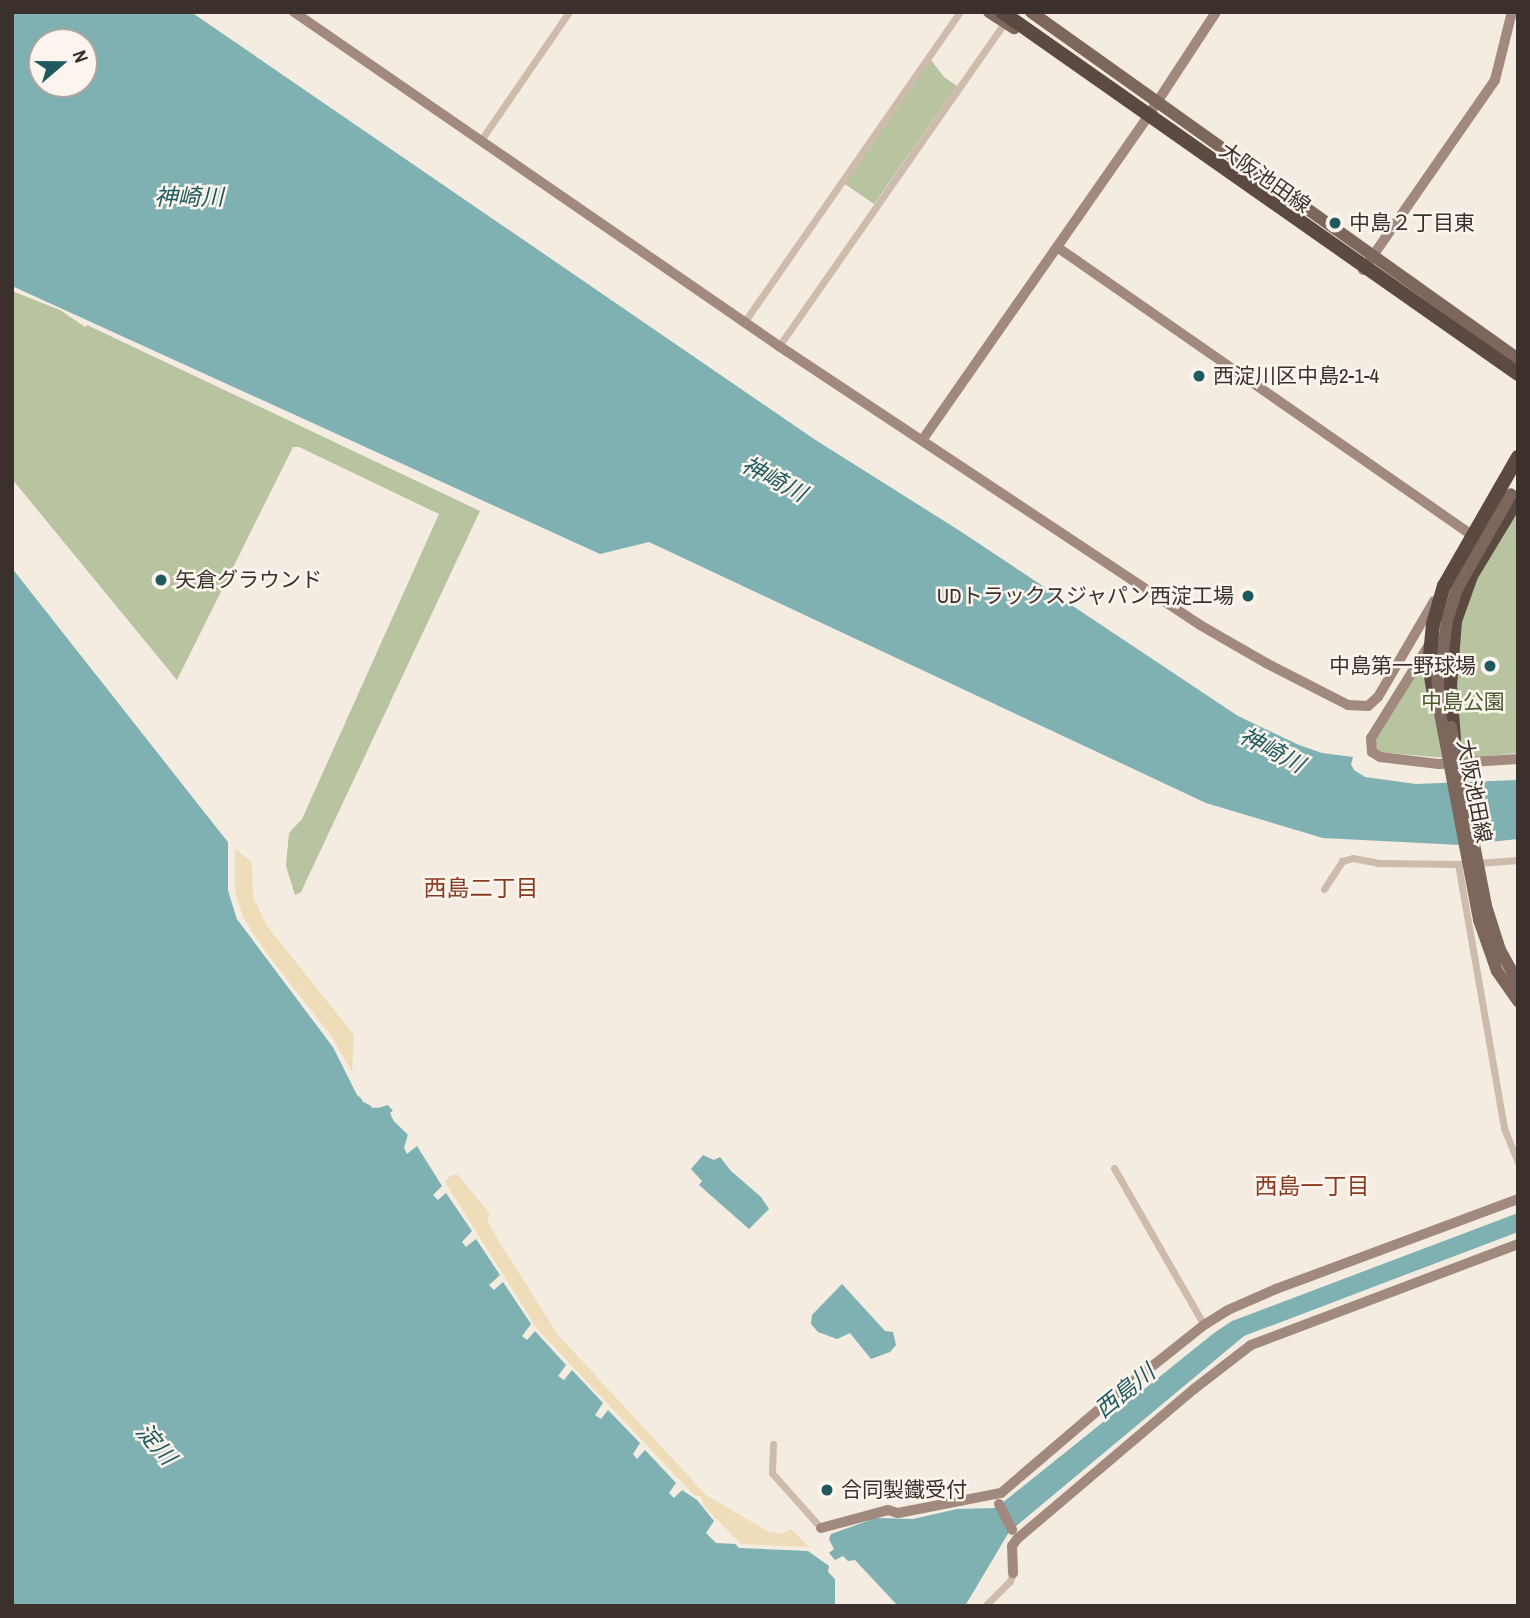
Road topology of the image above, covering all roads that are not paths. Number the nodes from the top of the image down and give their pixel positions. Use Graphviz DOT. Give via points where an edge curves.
graph roads {
  1 [pos="294,12"];
  2 [pos="569,12"];
  3 [pos="960,12"];
  4 [pos="989,12"];
  5 [pos="1031,12"];
  6 [pos="1216,12"];
  7 [pos="1512,12"];
  8 [pos="1008,15"];
  9 [pos="1155,102"];
  10 [pos="1146,119"];
  11 [pos="481,140"];
  12 [pos="1056,247"];
  13 [pos="1373,254"];
  14 [pos="1363,270"];
  15 [pos="745,321"];
  16 [pos="779,346"];
  17 [pos="1518,359"];
  18 [pos="1518,375"];
  19 [pos="923,439"];
  20 [pos="1518,455"];
  21 [pos="1518,471"];
  22 [pos="1514,492"];
  23 [pos="1469,533"];
  24 [pos="1449,740"];
  25 [pos="1518,760"];
  26 [pos="1518,860"];
  27 [pos="1458,864"];
  28 [pos="1324,889"];
  29 [pos="1518,982"];
  30 [pos="1518,1001"];
  31 [pos="1518,1162"];
  32 [pos="1114,1168"];
  33 [pos="1518,1199"];
  34 [pos="1518,1244"];
  35 [pos="1204,1325"];
  36 [pos="772,1444"];
  37 [pos="996,1499"];
  38 [pos="821,1528"];
  39 [pos="1015,1534"];
  40 [pos="1013,1573"];
  41 [pos="985,1606"];
  1 -- 11 [label="street"];
  2 -- 11 [label="street"];
  3 -- 15 [label="street"];
  4 -- 8 [label="main road, 大阪池田線"];
  5 -- 9 [label="main road, 大阪池田線"];
  6 -- 9 [label="street"];
  7 -- 13 [label="street" via="1496,80"];
  8 -- 10 [label="main road, 大阪池田線"];
  8 -- 16 [label="street"];
  8 -- 17 [label="highway"];
  8 -- 18 [label="highway, bridge"];
  9 -- 10 [label="street"];
  9 -- 13 [label="main road, 大阪池田線"];
  10 -- 12 [label="street"];
  10 -- 14 [label="main road, 大阪池田線"];
  11 -- 15 [label="street"];
  12 -- 19 [label="street"];
  12 -- 23 [label="street"];
  13 -- 14 [label="street"];
  13 -- 17 [label="main road, 大阪池田線"];
  14 -- 18 [label="main road, 大阪池田線"];
  15 -- 16 [label="street"];
  16 -- 19 [label="street"];
  19 -- 23 [label="street" via="1200,625 1355,707 1368,706 1378,697"];
  20 -- 23 [label="street"];
  20 -- 24 [label="highway, bridge" via="1456,560 1436,611 1429,665"];
  21 -- 22 [label="main road"];
  22 -- 24 [label="highway, bridge" via="1458,608 1450,665"];
  22 -- 25 [label="street" via="1370,745 1377,756 1411,761 1479,764"];
  24 -- 29 [label="main road, 大阪池田線, bridge" via="1488,914 1500,950"];
  24 -- 30 [label="main road, 大阪池田線, bridge" via="1483,933 1497,971"];
  26 -- 27 [label="street"];
  27 -- 28 [label="street" via="1378,863 1353,858 1342,861"];
  27 -- 31 [label="street" via="1504,1128"];
  32 -- 35 [label="street"];
  33 -- 35 [label="street" via="1276,1289"];
  34 -- 39 [label="street" via="1251,1345"];
  35 -- 37 [label="street"];
  36 -- 38 [label="street" via="772,1472"];
  37 -- 38 [label="street" via="898,1513 888,1510"];
  37 -- 39 [label="street"];
  39 -- 40 [label="street"];
  40 -- 41 [label="street"];
}
